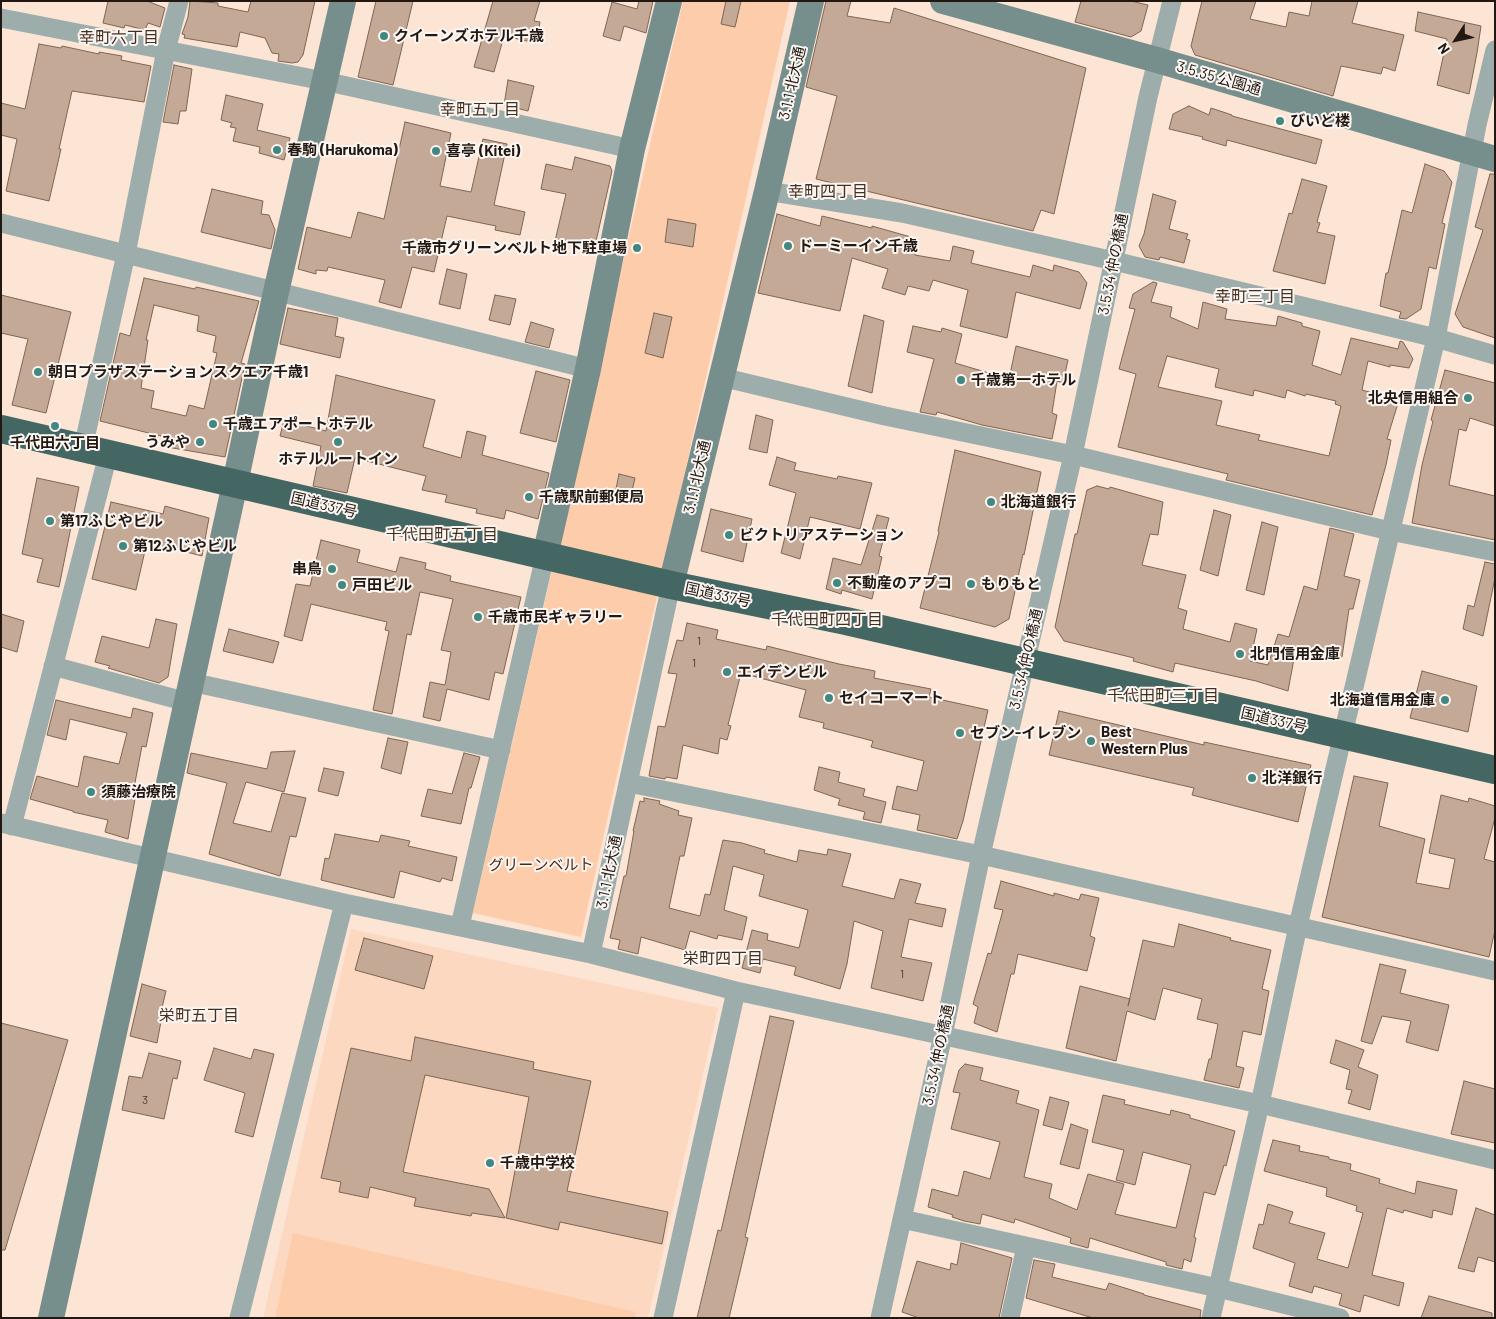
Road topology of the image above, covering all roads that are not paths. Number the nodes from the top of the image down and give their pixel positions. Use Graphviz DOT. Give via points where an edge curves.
graph roads {
  1 [pos="179,1"];
  2 [pos="343,1"];
  3 [pos="669,1"];
  4 [pos="810,1"];
  5 [pos="942,1"];
  6 [pos="1172,1"];
  7 [pos="1,18"];
  8 [pos="166,50"];
  9 [pos="1495,50"];
  10 [pos="1157,60"];
  11 [pos="324,81"];
  12 [pos="632,149"];
  13 [pos="1484,156"];
  14 [pos="767,191"];
  15 [pos="1,223"];
  16 [pos="126,254"];
  17 [pos="1114,261"];
  18 [pos="276,292"];
  19 [pos="1436,338"];
  20 [pos="1495,355"];
  21 [pos="588,369"];
  22 [pos="720,377"];
  23 [pos="1,429"];
  24 [pos="95,451"];
  25 [pos="1073,455"];
  26 [pos="235,484"];
  27 [pos="1390,531"];
  28 [pos="1495,552"];
  29 [pos="545,556"];
  30 [pos="671,585"];
  31 [pos="1025,661"];
  32 [pos="53,666"];
  33 [pos="189,692"];
  34 [pos="1343,736"];
  35 [pos="501,750"];
  36 [pos="1495,770"];
  37 [pos="629,783"];
  38 [pos="6,824"];
  39 [pos="981,855"];
  40 [pos="151,858"];
  41 [pos="344,903"];
  42 [pos="460,926"];
  43 [pos="1298,926"];
  44 [pos="591,954"];
  45 [pos="1495,971"];
  46 [pos="736,990"];
  47 [pos="943,1035"];
  48 [pos="1260,1104"];
  49 [pos="1495,1160"];
  50 [pos="902,1218"];
  51 [pos="1026,1246"];
  52 [pos="1218,1288"];
  53 [pos="51,1318"];
  54 [pos="239,1318"];
  55 [pos="663,1318"];
  56 [pos="880,1318"];
  57 [pos="1010,1318"];
  58 [pos="1211,1318"];
  59 [pos="1340,1318"];
  1 -- 8 [label="street"];
  2 -- 11 [label="street"];
  3 -- 12 [label="street"];
  4 -- 14 [label="street, 3.1.1 北大通"];
  5 -- 10 [label="street, 3.5.35 公園通"];
  6 -- 10 [label="street, 3.5.34 仲の橋通"];
  7 -- 8 [label="street"];
  8 -- 11 [label="street"];
  8 -- 16 [label="street"];
  9 -- 13 [label="street" via="1477,125"];
  10 -- 13 [label="street, 3.5.35 公園通"];
  10 -- 17 [label="street, 3.5.34 仲の橋通"];
  11 -- 12 [label="street"];
  11 -- 18 [label="street"];
  12 -- 21 [label="street"];
  13 -- 19 [label="street"];
  14 -- 17 [label="street" via="902,214"];
  14 -- 22 [label="street, 3.1.1 北大通"];
  15 -- 16 [label="street"];
  16 -- 18 [label="street"];
  16 -- 24 [label="street"];
  17 -- 19 [label="street"];
  17 -- 25 [label="street, 3.5.34 仲の橋通"];
  18 -- 21 [label="street"];
  18 -- 26 [label="street"];
  19 -- 20 [label="street"];
  19 -- 27 [label="street"];
  21 -- 29 [label="street"];
  22 -- 25 [label="street"];
  22 -- 30 [label="street, 3.1.1 北大通"];
  23 -- 24 [label="highway, 国道337号"];
  24 -- 26 [label="highway, 国道337号"];
  24 -- 32 [label="street"];
  25 -- 27 [label="street"];
  25 -- 31 [label="street, 3.5.34 仲の橋通"];
  26 -- 29 [label="highway, 国道337号"];
  26 -- 33 [label="street"];
  27 -- 28 [label="street"];
  27 -- 34 [label="street"];
  29 -- 30 [label="highway, 国道337号"];
  29 -- 35 [label="street"];
  30 -- 31 [label="highway, 国道337号"];
  30 -- 37 [label="street, 3.1.1 北大通"];
  31 -- 34 [label="highway, 国道337号"];
  31 -- 39 [label="street, 3.5.34 仲の橋通"];
  32 -- 33 [label="street"];
  32 -- 38 [label="street"];
  33 -- 35 [label="street"];
  33 -- 40 [label="street"];
  34 -- 36 [label="highway, 国道337号"];
  34 -- 43 [label="street"];
  35 -- 42 [label="street"];
  37 -- 39 [label="street"];
  37 -- 44 [label="street, 3.1.1 北大通"];
  38 -- 40 [label="street"];
  39 -- 43 [label="street"];
  39 -- 47 [label="street, 3.5.34 仲の橋通"];
  40 -- 41 [label="street"];
  40 -- 53 [label="street"];
  41 -- 42 [label="street"];
  41 -- 54 [label="street"];
  42 -- 44 [label="street"];
  43 -- 45 [label="street"];
  43 -- 48 [label="street"];
  44 -- 46 [label="street"];
  46 -- 47 [label="street"];
  46 -- 55 [label="street"];
  47 -- 48 [label="street"];
  47 -- 50 [label="street, 3.5.34 仲の橋通"];
  48 -- 49 [label="street"];
  48 -- 52 [label="street"];
  50 -- 51 [label="street"];
  50 -- 56 [label="street, 3.5.34 仲の橋通"];
  51 -- 52 [label="street"];
  51 -- 57 [label="street"];
  52 -- 58 [label="street"];
  52 -- 59 [label="street"];
}
